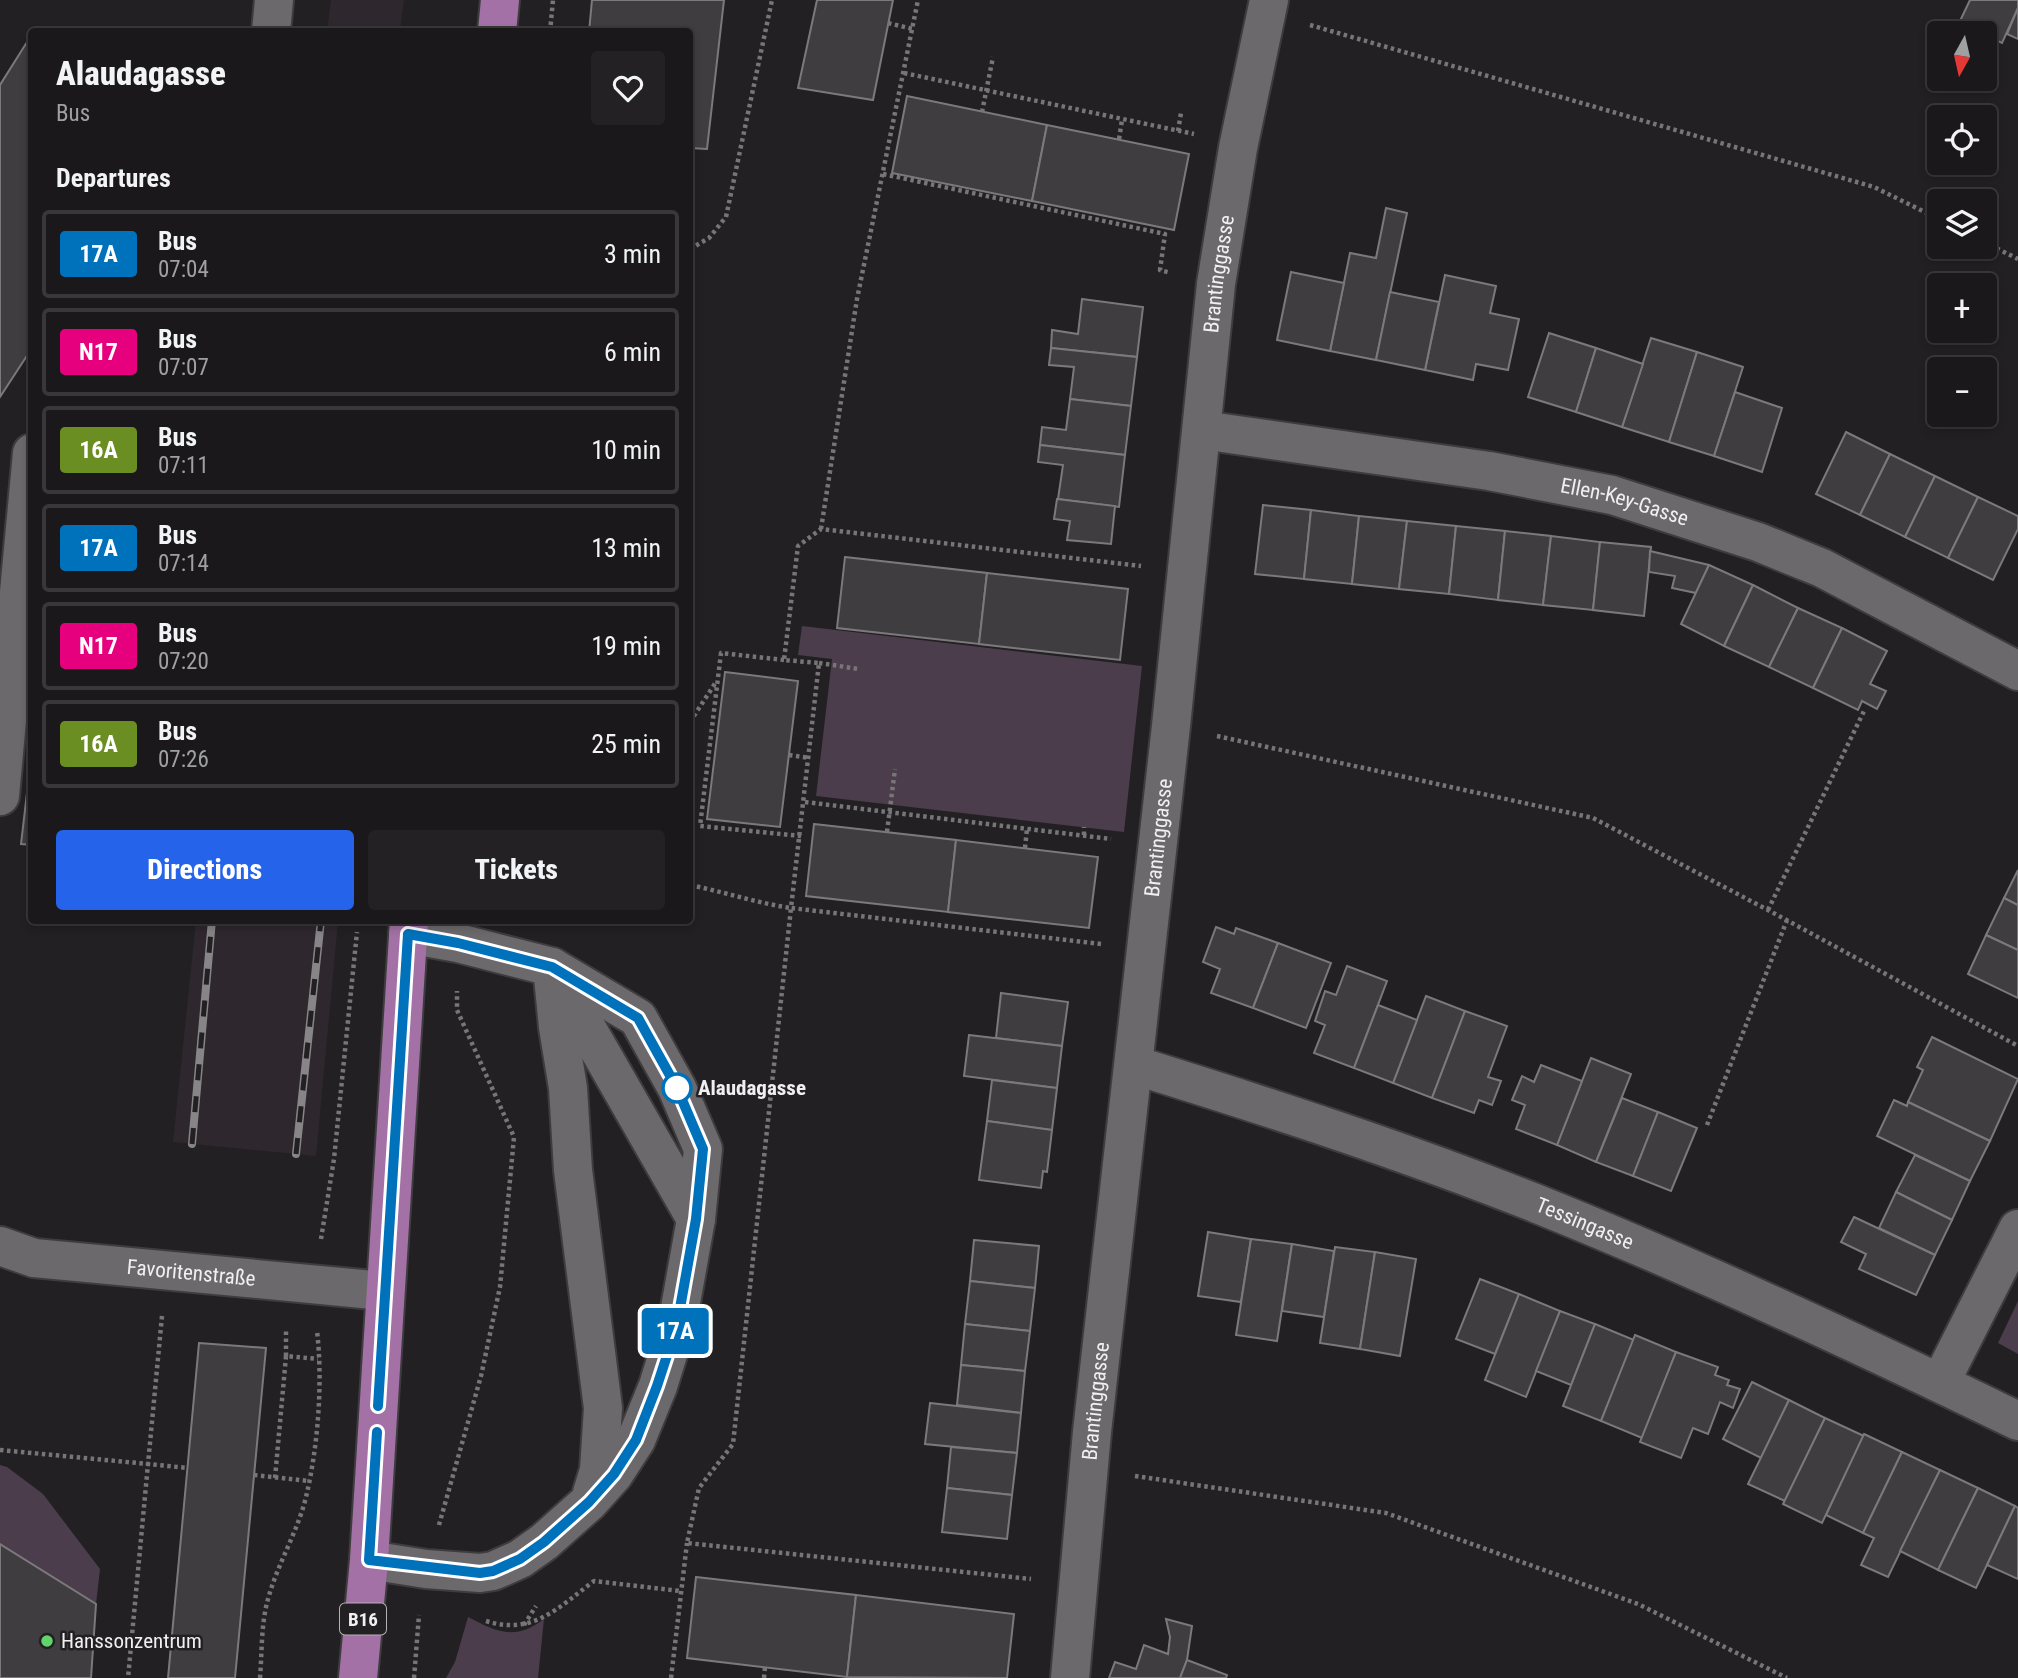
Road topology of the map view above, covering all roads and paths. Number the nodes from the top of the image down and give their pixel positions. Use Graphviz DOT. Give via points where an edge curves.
graph roads {
  1 [pos="274,0"];
  2 [pos="500,0"];
  3 [pos="553,0"];
  4 [pos="772,0"];
  5 [pos="918,0"];
  6 [pos="1267,7"];
  7 [pos="888,23"];
  8 [pos="271,28"];
  9 [pos="497,28"];
  10 [pos="550,28"];
  11 [pos="913,29"];
  12 [pos="993,57"];
  13 [pos="904,73"];
  14 [pos="986,92"];
  15 [pos="982,112"];
  16 [pos="1181,113"];
  17 [pos="1122,119"];
  18 [pos="1178,131"];
  19 [pos="1119,139"];
  20 [pos="1238,148"];
  21 [pos="883,174"];
  22 [pos="1927,213"];
  23 [pos="693,247"];
  24 [pos="1997,248"];
  25 [pos="2018,259"];
  26 [pos="1216,284"];
  27 [pos="1202,430"];
  28 [pos="28,496"];
  29 [pos="821,529"];
  30 [pos="1187,572"];
  31 [pos="785,660"];
  32 [pos="819,663"];
  33 [pos="859,669"];
  34 [pos="2018,671"];
  35 [pos="717,680"];
  36 [pos="1864,711"];
  37 [pos="693,717"];
  38 [pos="1171,726"];
  39 [pos="789,755"];
  40 [pos="810,758"];
  41 [pos="895,769"];
  42 [pos="0,796"];
  43 [pos="805,802"];
  44 [pos="889,812"];
  45 [pos="1084,827"];
  46 [pos="1027,829"];
  47 [pos="887,832"];
  48 [pos="1084,835"];
  49 [pos="801,836"];
  50 [pos="1157,844"];
  51 [pos="1025,848"];
  52 [pos="693,886"];
  53 [pos="791,908"];
  54 [pos="1768,910"];
  55 [pos="1787,920"];
  56 [pos="408,927"];
  57 [pos="458,943"];
  58 [pos="1147,949"];
  59 [pos="552,967"];
  60 [pos="2018,1046"];
  61 [pos="1134,1065"];
  62 [pos="1707,1125"];
  63 [pos="2018,1229"];
  64 [pos="0,1246"];
  65 [pos="166,1269"];
  66 [pos="384,1291"];
  67 [pos="318,1359"];
  68 [pos="481,1376"];
  69 [pos="1940,1384"];
  70 [pos="2018,1421"];
  71 [pos="0,1450"];
  72 [pos="148,1464"];
  73 [pos="188,1468"];
  74 [pos="1089,1469"];
  75 [pos="254,1475"];
  76 [pos="275,1478"];
  77 [pos="309,1481"];
  78 [pos="589,1502"];
  79 [pos="687,1543"];
  80 [pos="369,1560"];
  81 [pos="1078,1584"];
  82 [pos="765,1667"];
  83 [pos="128,1678"];
  84 [pos="358,1678"];
  85 [pos="671,1678"];
  86 [pos="764,1678"];
  87 [pos="1070,1678"];
  88 [pos="1787,1678"];
  1 -- 8 [label="street"];
  2 -- 9 [label="main road"];
  3 -- 10 [label="path"];
  4 -- 23 [label="path" via="726,217 709,239"];
  5 -- 11 [label="path"];
  6 -- 20 [label="street, Brantinggasse"];
  6 -- 22 [label="path" via="1874,187"];
  7 -- 11 [label="path"];
  11 -- 13 [label="path"];
  12 -- 14 [label="path"];
  13 -- 14 [label="path"];
  13 -- 21 [label="path"];
  14 -- 15 [label="path"];
  14 -- 17 [label="path"];
  16 -- 18 [label="path"];
  17 -- 18 [label="path"];
  17 -- 19 [label="path"];
  18 -- 20 [label="path"];
  20 -- 26 [label="street, Brantinggasse"];
  21 -- 26 [label="path" via="1165,234 1160,270"];
  21 -- 29 [label="path" via="857,299"];
  24 -- 25 [label="path"];
  26 -- 27 [label="street, Brantinggasse"];
  27 -- 30 [label="street, Brantinggasse"];
  27 -- 34 [label="street, Ellen-Key-Gasse" via="1489,471 1612,495 1758,542 1822,568"];
  28 -- 42 [label="street"];
  29 -- 30 [label="path"];
  29 -- 31 [label="path" via="798,546"];
  30 -- 38 [label="street, Brantinggasse"];
  31 -- 32 [label="path"];
  31 -- 35 [label="path" via="720,653"];
  32 -- 33 [label="path"];
  32 -- 40 [label="path"];
  35 -- 37 [label="path"];
  35 -- 49 [label="path" via="700,826"];
  36 -- 54 [label="path"];
  38 -- 50 [label="street, Brantinggasse"];
  38 -- 54 [label="path" via="1593,818"];
  39 -- 40 [label="path"];
  40 -- 43 [label="path"];
  41 -- 44 [label="path"];
  43 -- 44 [label="path"];
  43 -- 49 [label="path"];
  44 -- 46 [label="path"];
  44 -- 47 [label="path"];
  45 -- 48 [label="path"];
  46 -- 48 [label="path"];
  46 -- 51 [label="path"];
  48 -- 50 [label="path"];
  49 -- 53 [label="path"];
  50 -- 58 [label="street, Brantinggasse"];
  52 -- 53 [label="path"];
  53 -- 58 [label="path"];
  53 -- 79 [label="path" via="733,1444 699,1488"];
  54 -- 55 [label="path"];
  55 -- 60 [label="path"];
  55 -- 62 [label="path"];
  56 -- 57 [label="street"];
  56 -- 66 [label="main road, B16"];
  57 -- 59 [label="street"];
  57 -- 68 [label="path" via="457,1010 514,1137 500,1287"];
  58 -- 61 [label="street, Brantinggasse"];
  59 -- 78 [label="street" via="603,1408 599,1470"];
  59 -- 78 [label="street" via="696,1219 677,1325 657,1386 636,1440"];
  61 -- 69 [label="street, Tessingasse" via="1266,1106 1534,1203 1736,1287"];
  61 -- 74 [label="street, Brantinggasse"];
  63 -- 69 [label="street"];
  64 -- 65 [label="street, Favoritenstraße" via="34,1258"];
  65 -- 66 [label="street, Favoritenstraße"];
  65 -- 72 [label="path"];
  66 -- 80 [label="main road, B16"];
  67 -- 76 [label="path" via="286,1356"];
  69 -- 70 [label="street, Tessingasse"];
  71 -- 72 [label="path"];
  72 -- 73 [label="path"];
  72 -- 83 [label="path"];
  74 -- 81 [label="street, Brantinggasse"];
  74 -- 88 [label="path" via="1386,1513 1638,1605"];
  75 -- 76 [label="path"];
  76 -- 77 [label="path"];
  78 -- 80 [label="street" via="544,1542 493,1571"];
  79 -- 81 [label="path"];
  79 -- 85 [label="path"];
  80 -- 84 [label="main road, B16"];
  81 -- 87 [label="street, Brantinggasse"];
  82 -- 86 [label="path"];
}
